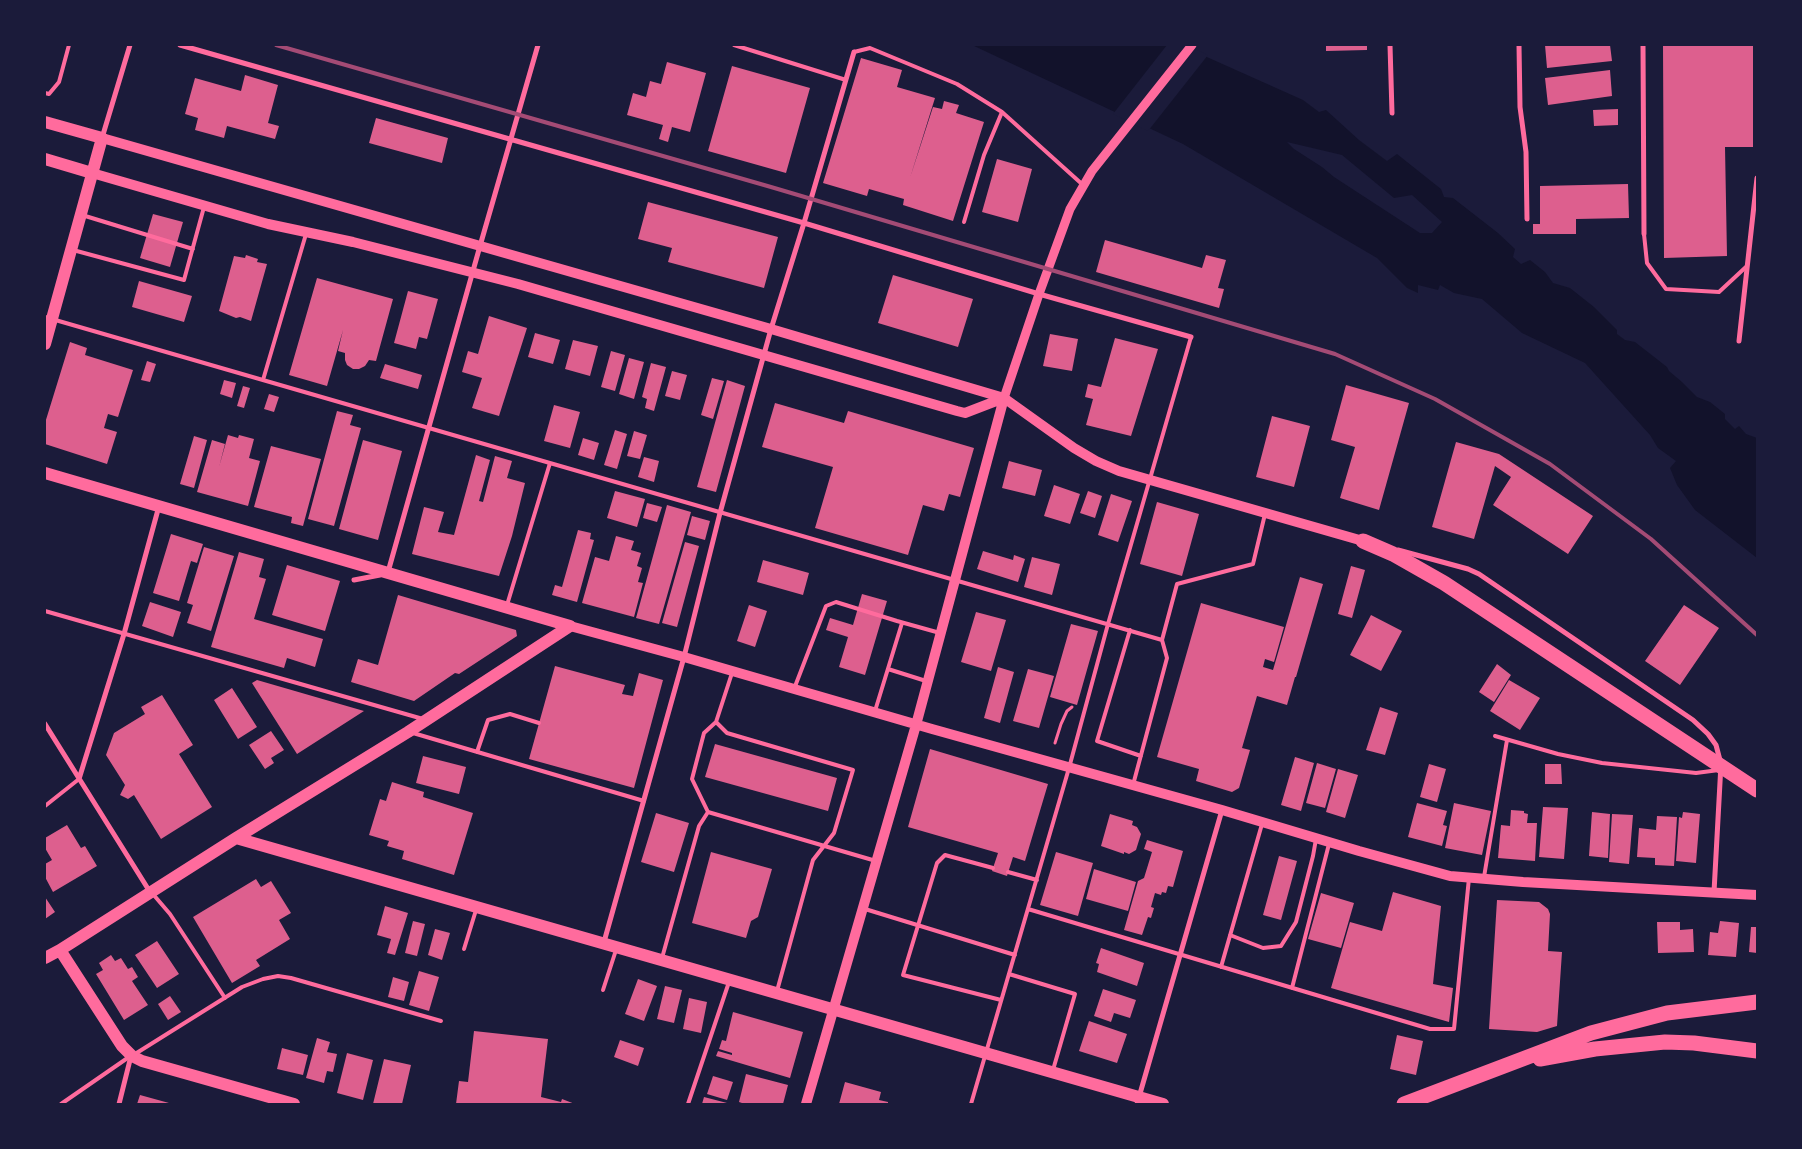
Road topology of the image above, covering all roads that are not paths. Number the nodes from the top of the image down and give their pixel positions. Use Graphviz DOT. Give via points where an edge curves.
graph roads {
  1 [pos="69,45"];
  2 [pos="130,45"];
  3 [pos="180,45"];
  4 [pos="538,45"];
  5 [pos="734,45"];
  6 [pos="1192,45"];
  7 [pos="1390,45"];
  8 [pos="1519,45"];
  9 [pos="1643,45"];
  10 [pos="854,52"];
  11 [pos="846,80"];
  12 [pos="45,93"];
  13 [pos="1002,112"];
  14 [pos="1392,113"];
  15 [pos="45,122"];
  16 [pos="102,138"];
  17 [pos="512,140"];
  18 [pos="45,159"];
  19 [pos="92,173"];
  20 [pos="1757,178"];
  21 [pos="1083,185"];
  22 [pos="204,206"];
  23 [pos="78,214"];
  24 [pos="1527,219"];
  25 [pos="964,222"];
  26 [pos="804,224"];
  27 [pos="307,232"];
  28 [pos="1644,234"];
  29 [pos="480,246"];
  30 [pos="71,249"];
  31 [pos="193,249"];
  32 [pos="1747,266"];
  33 [pos="473,272"];
  34 [pos="1039,294"];
  35 [pos="49,318"];
  36 [pos="771,329"];
  37 [pos="1191,337"];
  38 [pos="1739,341"];
  39 [pos="45,344"];
  40 [pos="764,355"];
  41 [pos="264,380"];
  42 [pos="1004,398"];
  43 [pos="429,427"];
  44 [pos="550,463"];
  45 [pos="45,473"];
  46 [pos="1150,480"];
  47 [pos="159,506"];
  48 [pos="720,512"];
  49 [pos="1266,513"];
  50 [pos="1363,541"];
  51 [pos="388,573"];
  52 [pos="354,580"];
  53 [pos="956,580"];
  54 [pos="506,608"];
  55 [pos="45,611"];
  56 [pos="902,623"];
  57 [pos="1108,624"];
  58 [pos="570,626"];
  59 [pos="1130,630"];
  60 [pos="942,633"];
  61 [pos="124,634"];
  62 [pos="1162,640"];
  63 [pos="684,656"];
  64 [pos="888,669"];
  65 [pos="733,671"];
  66 [pos="928,682"];
  67 [pos="794,689"];
  68 [pos="874,712"];
  69 [pos="425,720"];
  70 [pos="716,722"];
  71 [pos="539,723"];
  72 [pos="45,724"];
  73 [pos="916,725"];
  74 [pos="408,732"];
  75 [pos="1495,736"];
  76 [pos="1507,740"];
  77 [pos="477,752"];
  78 [pos="1141,756"];
  79 [pos="1069,768"];
  80 [pos="1721,770"];
  81 [pos="79,779"];
  82 [pos="1133,785"];
  83 [pos="1757,790"];
  84 [pos="644,801"];
  85 [pos="45,806"];
  86 [pos="1222,810"];
  87 [pos="708,812"];
  88 [pos="1263,822"];
  89 [pos="236,838"];
  90 [pos="1316,838"];
  91 [pos="1329,842"];
  92 [pos="824,846"];
  93 [pos="876,861"];
  94 [pos="993,868"];
  95 [pos="1008,872"];
  96 [pos="1469,878"];
  97 [pos="1483,879"];
  98 [pos="1037,880"];
  99 [pos="150,892"];
  100 [pos="1714,892"];
  101 [pos="1757,895"];
  102 [pos="477,908"];
  103 [pos="863,908"];
  104 [pos="1028,909"];
  105 [pos="918,925"];
  106 [pos="1230,935"];
  107 [pos="603,944"];
  108 [pos="616,948"];
  109 [pos="464,949"];
  110 [pos="60,950"];
  111 [pos="1014,955"];
  112 [pos="1180,955"];
  113 [pos="45,958"];
  114 [pos="661,960"];
  115 [pos="1221,967"];
  116 [pos="1009,974"];
  117 [pos="729,980"];
  118 [pos="1292,988"];
  119 [pos="603,990"];
  120 [pos="776,994"];
  121 [pos="225,998"];
  122 [pos="1001,1000"];
  123 [pos="1757,1002"];
  124 [pos="833,1010"];
  125 [pos="441,1021"];
  126 [pos="1757,1051"];
  127 [pos="985,1053"];
  128 [pos="132,1056"];
  129 [pos="1509,1064"];
  130 [pos="1052,1073"];
  131 [pos="1138,1101"];
  132 [pos="61,1104"];
  133 [pos="118,1104"];
  134 [pos="294,1104"];
  135 [pos="688,1104"];
  136 [pos="806,1104"];
  137 [pos="970,1104"];
  138 [pos="1163,1104"];
  139 [pos="1404,1104"];
  1 -- 12 [label="lane" via="58,82 49,94"];
  2 -- 16 [label="street"];
  3 -- 17 [label="street"];
  4 -- 17 [label="street"];
  5 -- 11 [label="lane"];
  6 -- 21 [label="street"];
  7 -- 14 [label="street"];
  8 -- 24 [label="street"];
  9 -- 28 [label="street"];
  10 -- 11 [label="street"];
  10 -- 13 [label="lane" via="870,48 957,84"];
  11 -- 26 [label="street"];
  13 -- 21 [label="lane"];
  13 -- 25 [label="lane" via="984,155"];
  15 -- 16 [label="main road"];
  16 -- 19 [label="main road"];
  16 -- 29 [label="main road"];
  17 -- 26 [label="street"];
  17 -- 29 [label="street"];
  18 -- 19 [label="main road"];
  19 -- 22 [label="main road"];
  19 -- 30 [label="main road"];
  20 -- 32 [label="street"];
  21 -- 34 [label="street" via="1070,209"];
  22 -- 27 [label="main road"];
  22 -- 31 [label="lane"];
  23 -- 31 [label="lane"];
  26 -- 34 [label="street"];
  26 -- 36 [label="street"];
  27 -- 33 [label="main road"];
  27 -- 41 [label="lane"];
  28 -- 32 [label="lane" via="1647,263 1666,289 1719,292"];
  29 -- 33 [label="street"];
  29 -- 36 [label="main road"];
  30 -- 31 [label="lane" via="184,280"];
  30 -- 35 [label="main road"];
  32 -- 38 [label="street"];
  33 -- 40 [label="main road"];
  33 -- 43 [label="street"];
  34 -- 37 [label="street"];
  34 -- 42 [label="street"];
  35 -- 39 [label="main road"];
  35 -- 41 [label="lane"];
  36 -- 40 [label="street"];
  36 -- 42 [label="main road"];
  37 -- 46 [label="lane"];
  40 -- 42 [label="main road" via="965,413"];
  40 -- 48 [label="street"];
  41 -- 43 [label="lane"];
  42 -- 46 [label="main road" via="1096,461 1118,472"];
  42 -- 53 [label="main road"];
  43 -- 44 [label="lane"];
  43 -- 51 [label="street"];
  44 -- 48 [label="lane"];
  44 -- 54 [label="lane"];
  45 -- 47 [label="main road"];
  46 -- 49 [label="main road"];
  46 -- 57 [label="lane"];
  47 -- 51 [label="main road"];
  47 -- 61 [label="street"];
  48 -- 53 [label="lane"];
  48 -- 63 [label="street"];
  49 -- 50 [label="main road"];
  49 -- 62 [label="lane" via="1253,564 1177,584"];
  50 -- 80 [label="street" via="1479,574 1699,725 1716,745"];
  50 -- 83 [label="highway" via="1444,583"];
  51 -- 52 [label="street"];
  51 -- 54 [label="main road"];
  53 -- 57 [label="lane"];
  53 -- 60 [label="main road"];
  54 -- 58 [label="main road"];
  55 -- 61 [label="lane"];
  56 -- 60 [label="lane"];
  56 -- 64 [label="lane"];
  56 -- 67 [label="lane" via="836,602 826,606"];
  57 -- 59 [label="lane"];
  57 -- 79 [label="lane"];
  58 -- 63 [label="main road"];
  58 -- 69 [label="main road"];
  59 -- 62 [label="lane"];
  59 -- 78 [label="lane" via="1097,741"];
  60 -- 66 [label="main road"];
  61 -- 69 [label="lane"];
  61 -- 81 [label="street"];
  62 -- 78 [label="lane" via="1167,658"];
  63 -- 65 [label="main road"];
  63 -- 84 [label="street"];
  64 -- 66 [label="lane"];
  64 -- 68 [label="lane"];
  65 -- 67 [label="main road"];
  65 -- 70 [label="lane"];
  66 -- 73 [label="main road"];
  67 -- 68 [label="main road"];
  68 -- 73 [label="main road"];
  69 -- 74 [label="main road"];
  70 -- 87 [label="lane" via="704,733 692,779"];
  70 -- 92 [label="lane" via="727,733 853,770 834,832"];
  71 -- 77 [label="lane" via="510,714 488,720"];
  72 -- 81 [label="street"];
  73 -- 79 [label="main road"];
  73 -- 93 [label="main road"];
  74 -- 77 [label="lane"];
  74 -- 89 [label="main road"];
  75 -- 76 [label="lane"];
  76 -- 80 [label="lane" via="1602,763 1696,773"];
  76 -- 97 [label="lane"];
  77 -- 84 [label="lane"];
  78 -- 82 [label="lane"];
  79 -- 82 [label="main road"];
  79 -- 98 [label="lane"];
  80 -- 100 [label="street"];
  81 -- 85 [label="lane"];
  81 -- 99 [label="street"];
  82 -- 86 [label="main road"];
  84 -- 107 [label="street"];
  86 -- 88 [label="main road"];
  86 -- 112 [label="street"];
  87 -- 92 [label="lane"];
  87 -- 114 [label="lane" via="699,826"];
  88 -- 90 [label="main road"];
  88 -- 106 [label="lane"];
  89 -- 99 [label="main road"];
  89 -- 102 [label="main road"];
  90 -- 91 [label="main road"];
  90 -- 106 [label="lane" via="1296,922 1282,946 1263,948"];
  91 -- 96 [label="main road" via="1450,876"];
  91 -- 118 [label="lane"];
  92 -- 93 [label="lane"];
  92 -- 120 [label="lane" via="813,860"];
  93 -- 103 [label="main road"];
  94 -- 105 [label="lane" via="945,854 937,863"];
  95 -- 98 [label="lane"];
  96 -- 97 [label="main road"];
  96 -- 118 [label="lane" via="1454,1028 1430,1029"];
  97 -- 100 [label="main road"];
  98 -- 104 [label="lane"];
  99 -- 110 [label="main road"];
  99 -- 121 [label="lane" via="170,914"];
  100 -- 101 [label="main road"];
  102 -- 107 [label="main road"];
  102 -- 109 [label="lane"];
  103 -- 105 [label="lane"];
  103 -- 124 [label="main road"];
  104 -- 111 [label="lane"];
  104 -- 112 [label="lane"];
  105 -- 111 [label="lane"];
  105 -- 122 [label="lane" via="903,975"];
  106 -- 115 [label="lane"];
  107 -- 108 [label="main road"];
  108 -- 114 [label="main road"];
  108 -- 119 [label="lane"];
  110 -- 113 [label="main road"];
  110 -- 128 [label="main road" via="122,1046"];
  111 -- 116 [label="lane"];
  112 -- 115 [label="lane"];
  112 -- 131 [label="street"];
  114 -- 117 [label="main road"];
  115 -- 118 [label="lane"];
  116 -- 122 [label="lane"];
  116 -- 130 [label="lane" via="1075,994"];
  117 -- 120 [label="main road"];
  117 -- 135 [label="lane"];
  120 -- 124 [label="main road"];
  121 -- 125 [label="lane" via="242,987 278,976"];
  121 -- 128 [label="lane"];
  122 -- 127 [label="lane"];
  123 -- 129 [label="highway" via="1676,1012 1628,1022"];
  124 -- 127 [label="main road"];
  124 -- 136 [label="main road"];
  126 -- 129 [label="highway" via="1694,1042 1665,1042 1596,1049"];
  127 -- 130 [label="main road"];
  127 -- 137 [label="lane"];
  128 -- 132 [label="lane"];
  128 -- 133 [label="street"];
  128 -- 134 [label="main road"];
  129 -- 139 [label="highway"];
  130 -- 131 [label="main road"];
  131 -- 138 [label="main road"];
}
